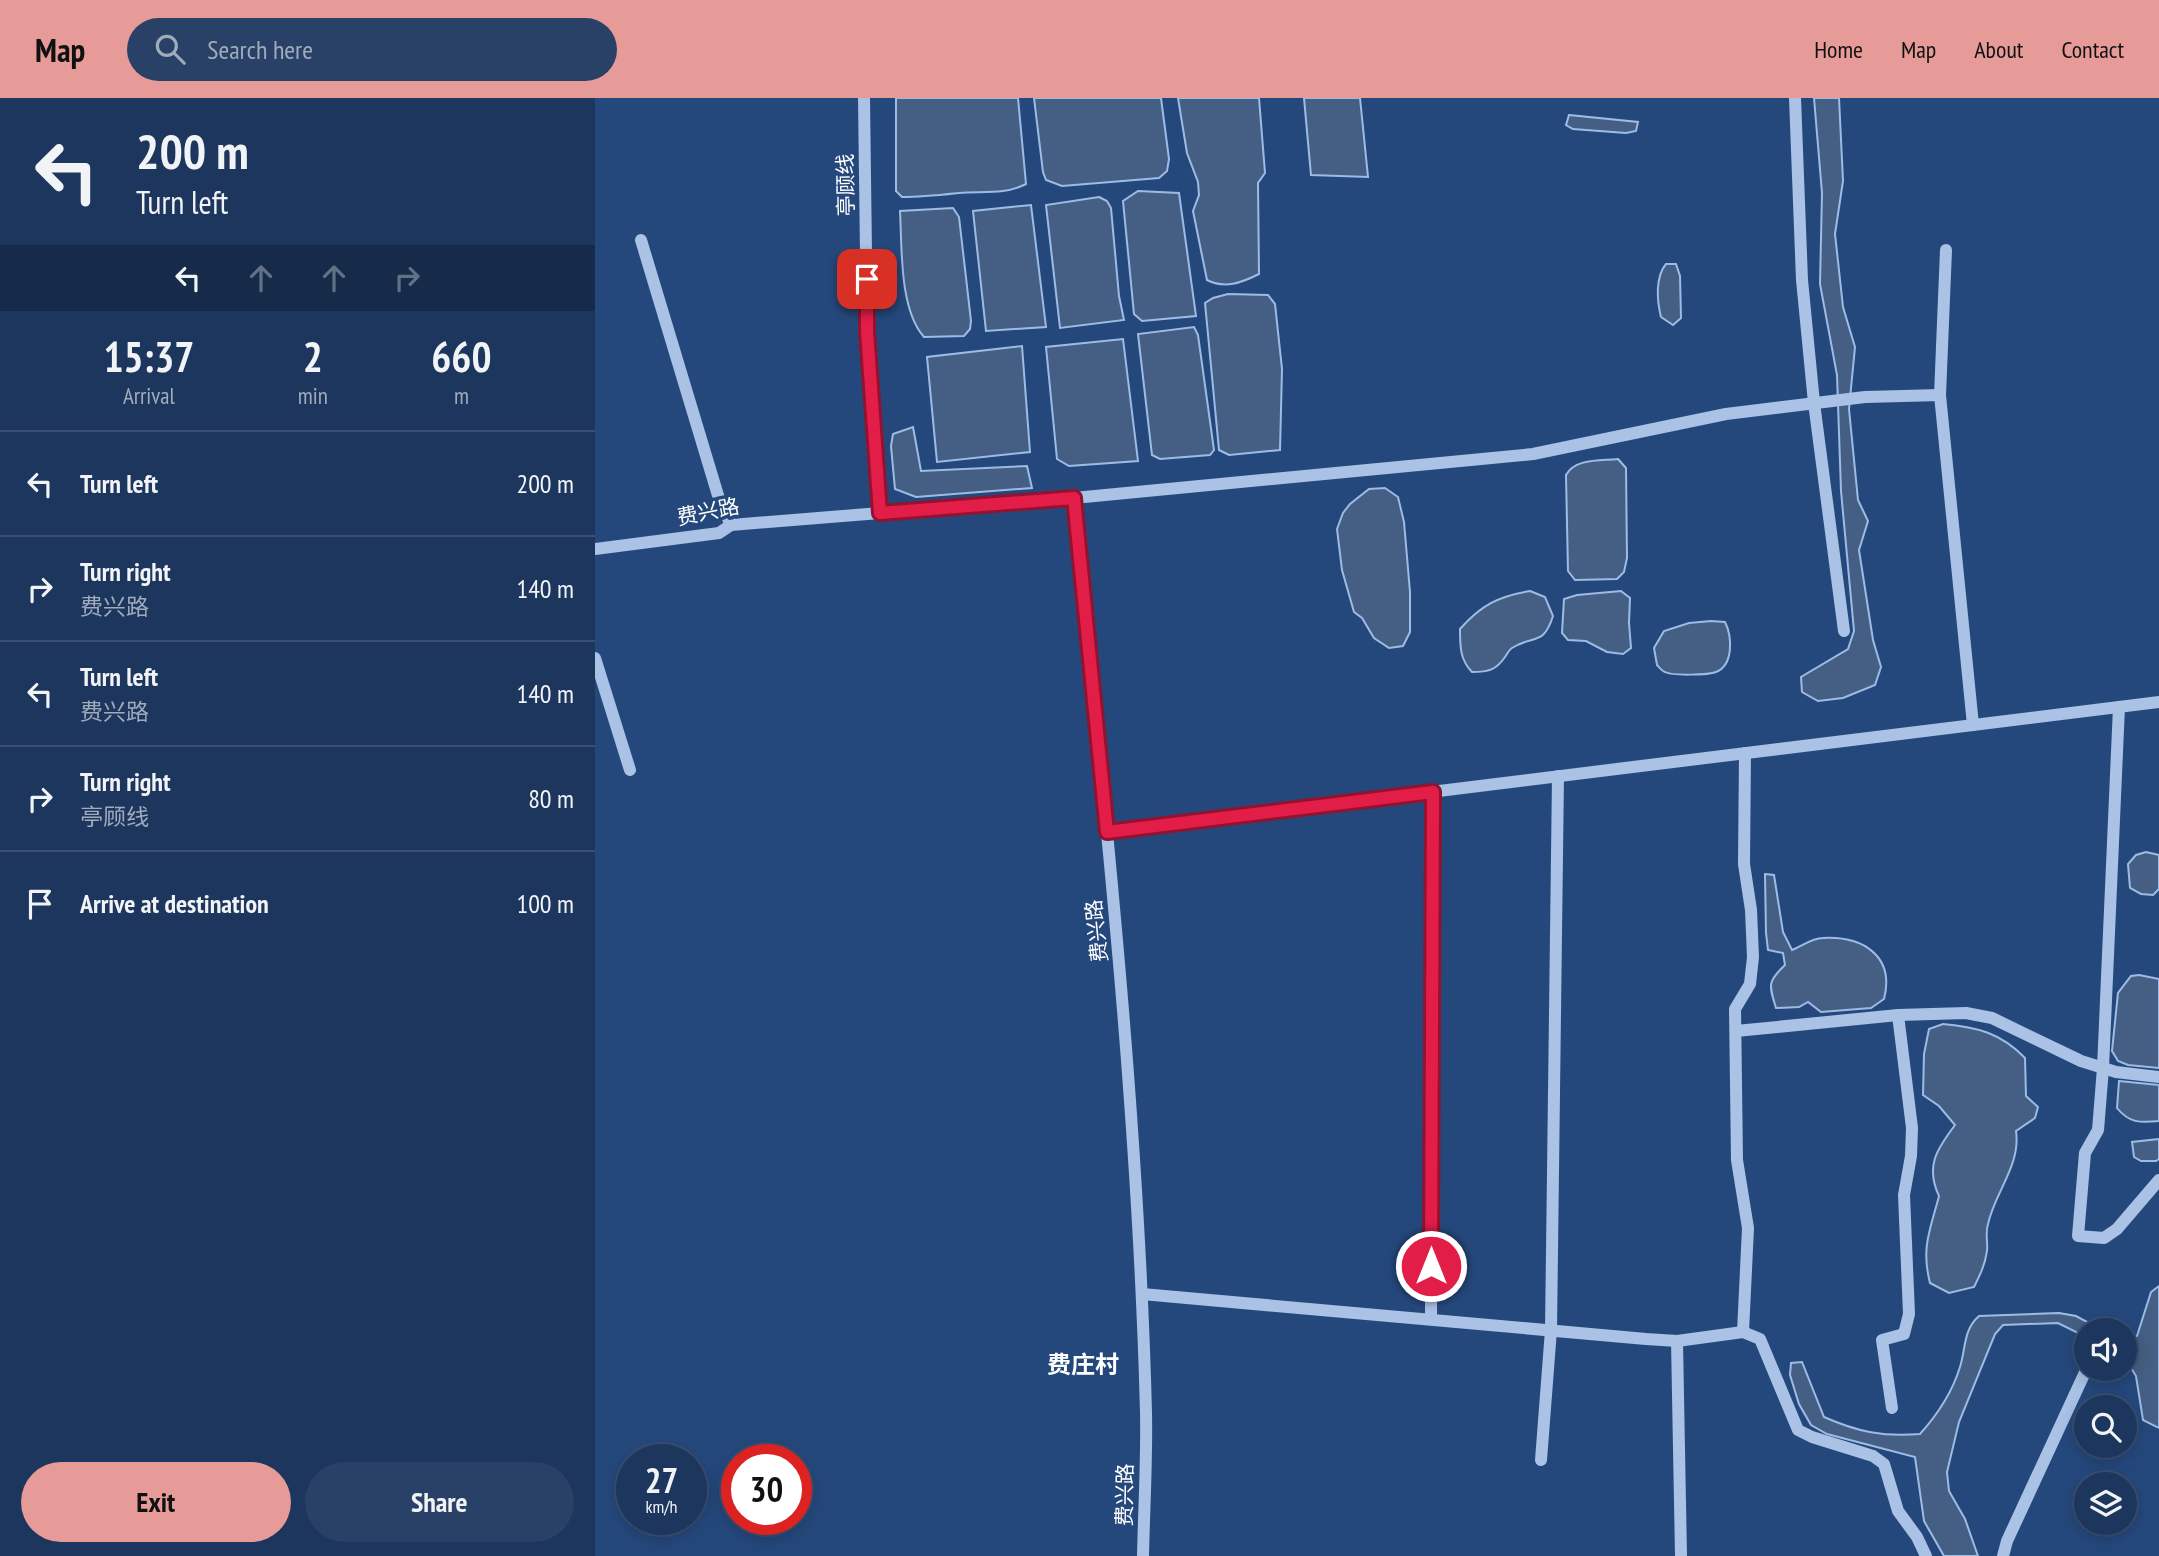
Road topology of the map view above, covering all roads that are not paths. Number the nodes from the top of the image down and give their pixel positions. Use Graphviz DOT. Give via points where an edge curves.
graph roads {
  1 [pos="864,98"];
  2 [pos="1795,98"];
  3 [pos="641,240"];
  4 [pos="1946,250"];
  5 [pos="1940,395"];
  6 [pos="1818,403"];
  7 [pos="1074,498"];
  8 [pos="876,514"];
  9 [pos="731,525"];
  10 [pos="595,549"];
  11 [pos="1844,631"];
  12 [pos="595,658"];
  13 [pos="2159,702"];
  14 [pos="2119,707"];
  15 [pos="1973,725"];
  16 [pos="1745,753"];
  17 [pos="630,771"];
  18 [pos="1558,776"];
  19 [pos="1433,792"];
  20 [pos="1107,832"];
  21 [pos="1898,1015"];
  22 [pos="1736,1031"];
  23 [pos="2103,1068"];
  24 [pos="2159,1077"];
  25 [pos="2159,1180"];
  26 [pos="1142,1294"];
  27 [pos="1431,1319"];
  28 [pos="1551,1330"];
  29 [pos="1743,1332"];
  30 [pos="1678,1341"];
  31 [pos="2081,1381"];
  32 [pos="1892,1408"];
  33 [pos="1541,1460"];
  34 [pos="1143,1556"];
  35 [pos="1681,1556"];
  36 [pos="1926,1556"];
  37 [pos="2003,1556"];
  1 -- 8 [label="street, 亭顾线" via="867,331"];
  2 -- 6 [label="street" via="1802,280"];
  3 -- 9 [label="street" via="720,502"];
  4 -- 5 [label="street"];
  5 -- 6 [label="street"];
  5 -- 15 [label="street"];
  6 -- 7 [label="street" via="1726,414 1533,454"];
  6 -- 11 [label="street"];
  7 -- 8 [label="street, 费兴路"];
  7 -- 20 [label="street, 费兴路"];
  8 -- 9 [label="street, 费兴路"];
  9 -- 10 [label="street, 费兴路" via="719,533"];
  12 -- 17 [label="street"];
  13 -- 14 [label="street"];
  14 -- 15 [label="street"];
  14 -- 23 [label="street"];
  15 -- 16 [label="street"];
  16 -- 18 [label="street"];
  16 -- 22 [label="street" via="1744,864 1753,957 1750,984 1735,1009"];
  18 -- 19 [label="street"];
  18 -- 28 [label="street"];
  19 -- 20 [label="street"];
  19 -- 27 [label="street"];
  20 -- 26 [label="street, 费兴路" via="1126,1026"];
  21 -- 22 [label="street"];
  21 -- 23 [label="street" via="1966,1013 1992,1018"];
  21 -- 32 [label="street" via="1912,1128 1904,1195 1909,1314 1904,1334 1882,1340"];
  22 -- 29 [label="street" via="1737,1160 1748,1228"];
  23 -- 24 [label="street"];
  23 -- 25 [label="street" via="2098,1130 2085,1153 2078,1236 2104,1238"];
  26 -- 27 [label="street"];
  26 -- 34 [label="street, 费兴路" via="1146,1415"];
  27 -- 28 [label="street"];
  28 -- 30 [label="street"];
  28 -- 33 [label="street"];
  29 -- 30 [label="street"];
  29 -- 36 [label="street" via="1759,1339 1798,1430 1874,1456 1884,1464 1898,1511"];
  30 -- 35 [label="street"];
  31 -- 37 [label="street"];
}
